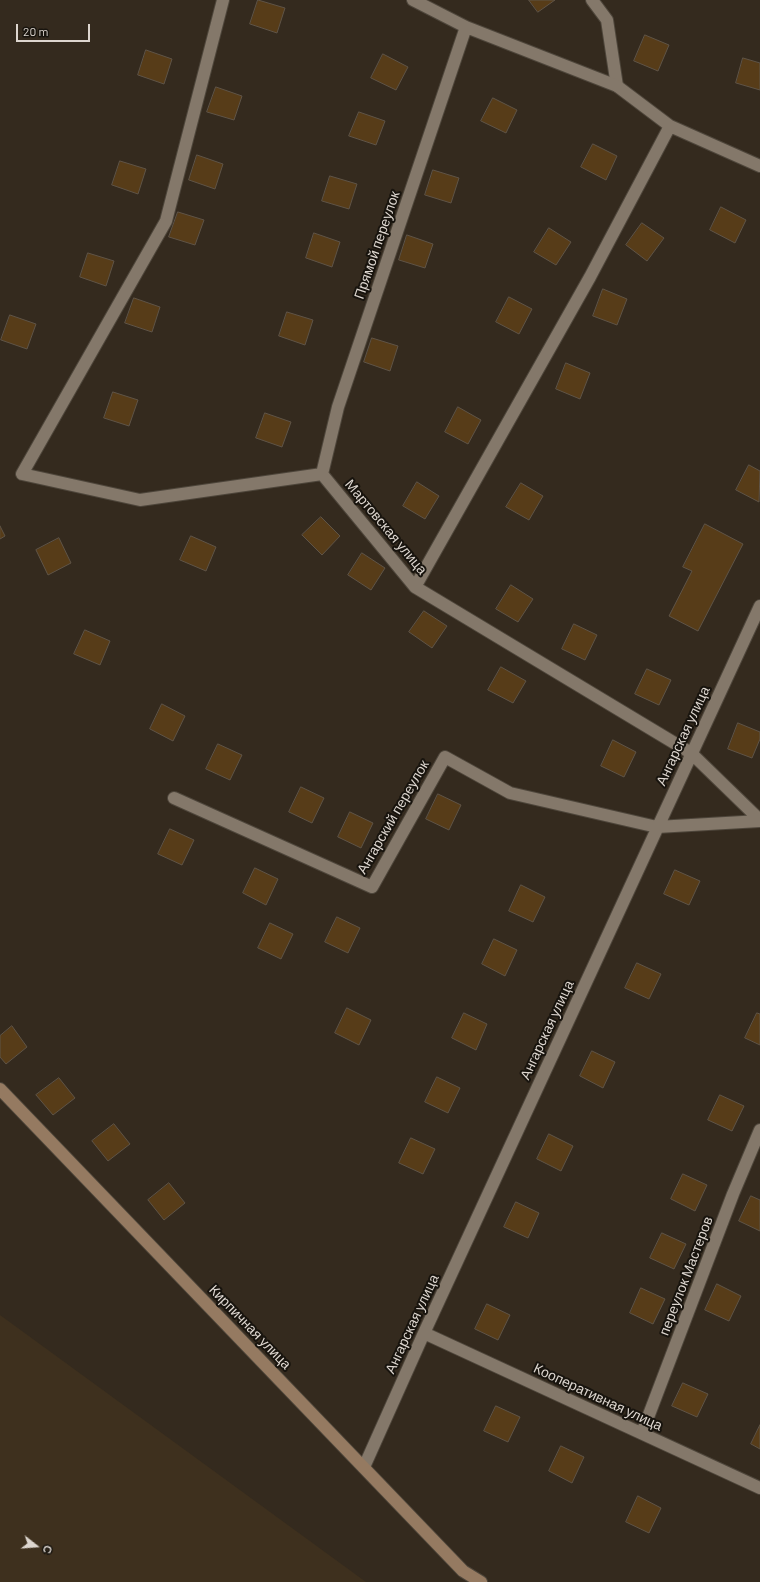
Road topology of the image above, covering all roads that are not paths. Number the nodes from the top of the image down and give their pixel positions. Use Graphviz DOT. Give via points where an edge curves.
graph roads {
  1 [pos="223,0"];
  2 [pos="413,0"];
  3 [pos="592,0"];
  4 [pos="466,27"];
  5 [pos="617,86"];
  6 [pos="670,126"];
  7 [pos="760,166"];
  8 [pos="322,474"];
  9 [pos="415,587"];
  10 [pos="760,606"];
  11 [pos="691,753"];
  12 [pos="174,798"];
  13 [pos="760,821"];
  14 [pos="657,827"];
  15 [pos="0,1090"];
  16 [pos="760,1130"];
  17 [pos="424,1333"];
  18 [pos="642,1434"];
  19 [pos="364,1467"];
  20 [pos="760,1488"];
  21 [pos="481,1582"];
  1 -- 8 [label="street" via="166,221 22,474 140,500"];
  2 -- 4 [label="street"];
  3 -- 5 [label="street" via="607,20"];
  4 -- 5 [label="street"];
  4 -- 8 [label="street, Прямой переулок" via="338,407"];
  5 -- 6 [label="street"];
  6 -- 7 [label="street"];
  6 -- 9 [label="street" via="590,277"];
  8 -- 9 [label="street, Мартовская улица"];
  9 -- 11 [label="street, Мартовская улица"];
  10 -- 11 [label="street, Ангарская улица"];
  11 -- 13 [label="street, Мартовская улица"];
  11 -- 14 [label="street, Ангарская улица"];
  12 -- 14 [label="street, Ангарский переулок" via="372,887 445,757 510,793"];
  13 -- 14 [label="street, Ангарский переулок"];
  14 -- 17 [label="street, Ангарская улица"];
  15 -- 19 [label="street, Кирпичная улица"];
  16 -- 18 [label="street, переулок Мастеров" via="730,1201"];
  17 -- 18 [label="street, Кооперативная улица"];
  17 -- 19 [label="street, Ангарская улица"];
  18 -- 20 [label="street, Кооперативная улица"];
  19 -- 21 [label="street, Кирпичная улица" via="464,1571"];
}
